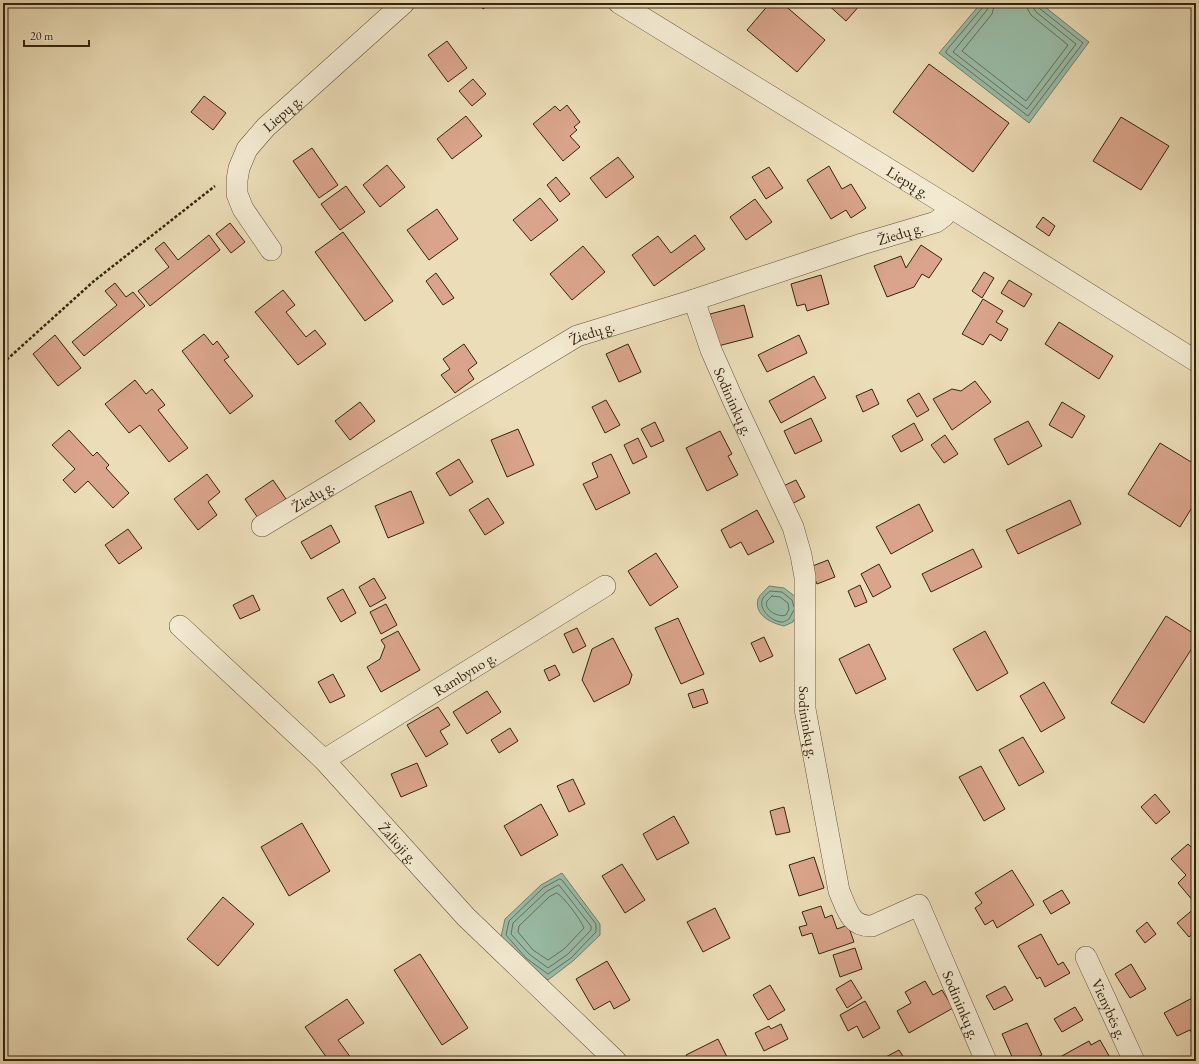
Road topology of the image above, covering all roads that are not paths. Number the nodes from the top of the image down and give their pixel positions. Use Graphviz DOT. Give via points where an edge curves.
graph roads {
  1 [pos="404,3"];
  2 [pos="619,3"];
  3 [pos="950,207"];
  4 [pos="271,250"];
  5 [pos="694,300"];
  6 [pos="1196,361"];
  7 [pos="262,526"];
  8 [pos="605,586"];
  9 [pos="180,626"];
  10 [pos="324,760"];
  11 [pos="1086,957"];
  12 [pos="616,1061"];
  13 [pos="986,1061"];
  14 [pos="1134,1061"];
  1 -- 4 [label="street, Liepų g." via="266,127 247,149 236,180 237,194 243,209"];
  2 -- 3 [label="street, Liepų g."];
  3 -- 5 [label="street, Žiedų g." via="936,222"];
  3 -- 6 [label="street, Liepų g."];
  5 -- 7 [label="street, Žiedų g." via="576,336"];
  5 -- 13 [label="street, Sodininkų g." via="711,350 793,527 801,555 805,577 805,709 840,891 852,919 865,926 872,926 919,906"];
  8 -- 10 [label="street, Rambyno g."];
  9 -- 10 [label="street, Žalioji g."];
  10 -- 12 [label="street, Žalioji g." via="466,917"];
  11 -- 14 [label="street, Vienybės g."];
}
